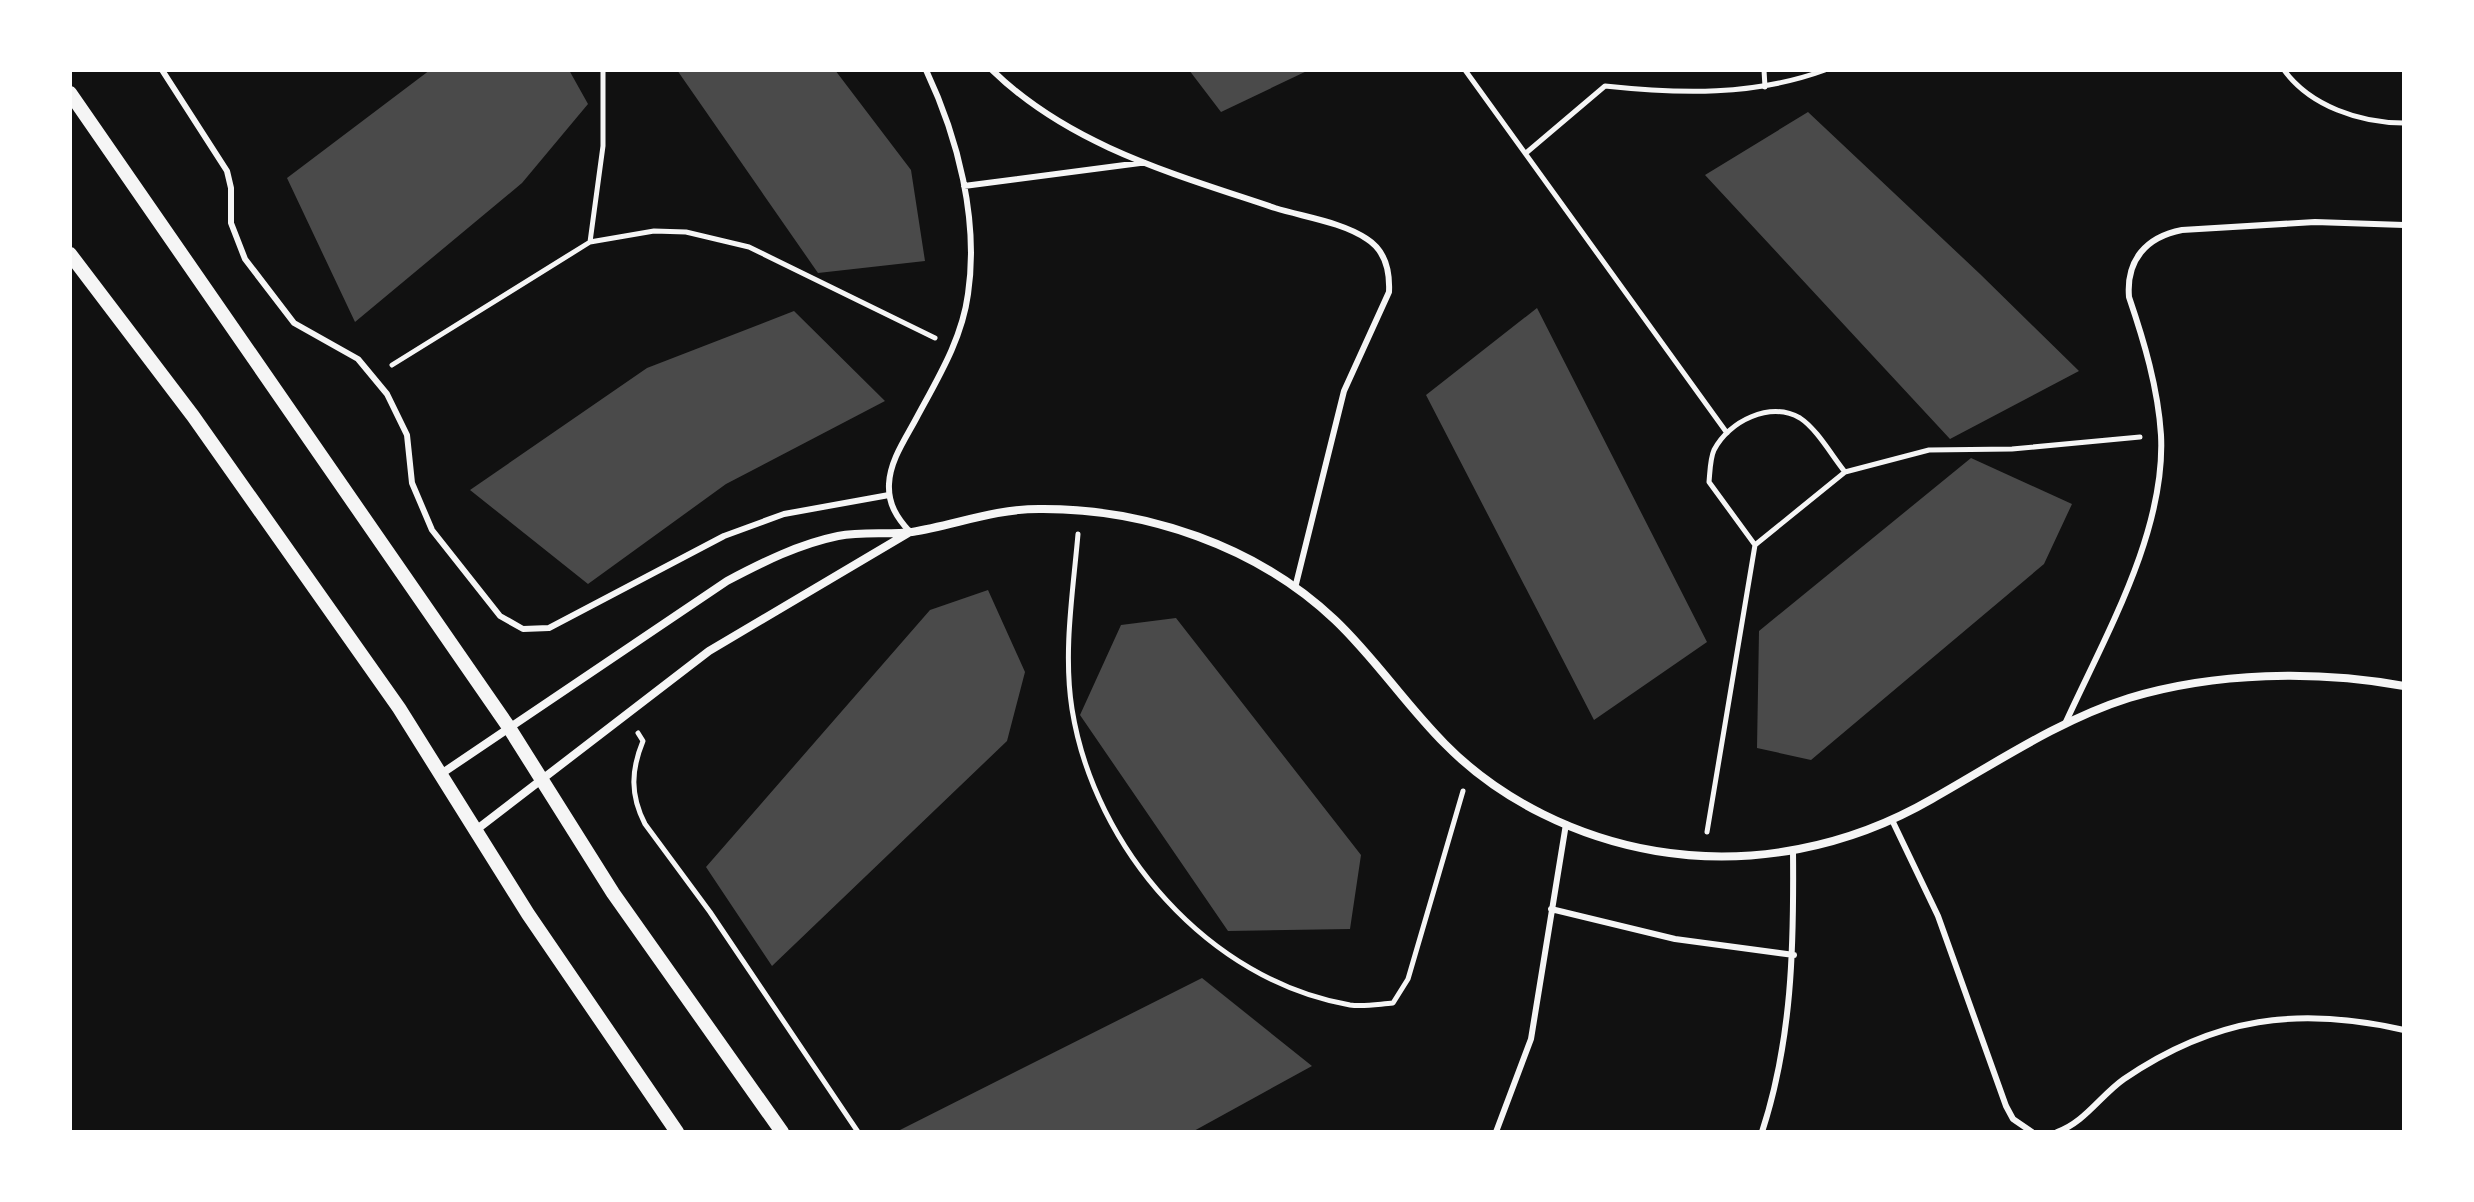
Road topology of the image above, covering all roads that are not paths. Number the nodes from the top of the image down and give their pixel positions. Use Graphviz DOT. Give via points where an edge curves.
graph roads {
  1 [pos="162,70"];
  2 [pos="926,70"];
  3 [pos="992,70"];
  4 [pos="70,93"];
  5 [pos="1143,163"];
  6 [pos="964,186"];
  7 [pos="2404,225"];
  8 [pos="70,254"];
  9 [pos="889,495"];
  10 [pos="910,532"];
  11 [pos="1294,589"];
  12 [pos="2404,686"];
  13 [pos="2065,724"];
  14 [pos="508,726"];
  15 [pos="441,774"];
  16 [pos="541,778"];
  17 [pos="1892,820"];
  18 [pos="1566,824"];
  19 [pos="476,830"];
  20 [pos="1793,851"];
  21 [pos="1551,909"];
  22 [pos="1794,955"];
  23 [pos="2404,1030"];
  24 [pos="677,1132"];
  25 [pos="782,1132"];
  26 [pos="1496,1132"];
  27 [pos="1762,1132"];
  28 [pos="2032,1132"];
  29 [pos="2057,1132"];
  1 -- 9 [label="lane" via="227,171 231,223 245,259 294,323 358,359 375,375 407,435 412,483 432,530 500,616 523,629 549,628 736,531 784,514"];
  2 -- 6 [label="lane"];
  3 -- 5 [label="lane" via="1049,117"];
  4 -- 14 [label="street"];
  5 -- 6 [label="lane"];
  5 -- 11 [label="lane" via="1355,232 1369,239 1386,262 1389,292 1337,411"];
  6 -- 9 [label="lane" via="972,260 968,297 953,347 892,467"];
  7 -- 13 [label="lane" via="2315,222 2182,230 2152,241 2131,266 2129,297 2148,358 2161,435 2160,462 2140,553"];
  8 -- 15 [label="street" via="262,512"];
  9 -- 10 [label="lane"];
  10 -- 11 [label="street" via="994,512 1080,511 1156,524 1214,543"];
  10 -- 14 [label="street" via="838,536 768,559"];
  10 -- 16 [label="street" via="755,621"];
  11 -- 18 [label="street" via="1332,617 1470,767"];
  12 -- 13 [label="street" via="2330,677 2195,684 2129,698"];
  13 -- 17 [label="street"];
  14 -- 15 [label="street"];
  14 -- 16 [label="street"];
  15 -- 19 [label="street"];
  16 -- 19 [label="street"];
  16 -- 25 [label="street" via="613,893"];
  17 -- 20 [label="street"];
  17 -- 28 [label="lane" via="1938,916 2006,1106 2013,1119"];
  18 -- 20 [label="street" via="1641,847 1703,856"];
  18 -- 21 [label="lane"];
  19 -- 24 [label="street"];
  20 -- 22 [label="lane"];
  21 -- 22 [label="lane" via="1675,939"];
  21 -- 26 [label="lane" via="1531,1039"];
  22 -- 27 [label="lane" via="1778,1070"];
  23 -- 29 [label="lane" via="2302,1016 2202,1035 2156,1057"];
}
